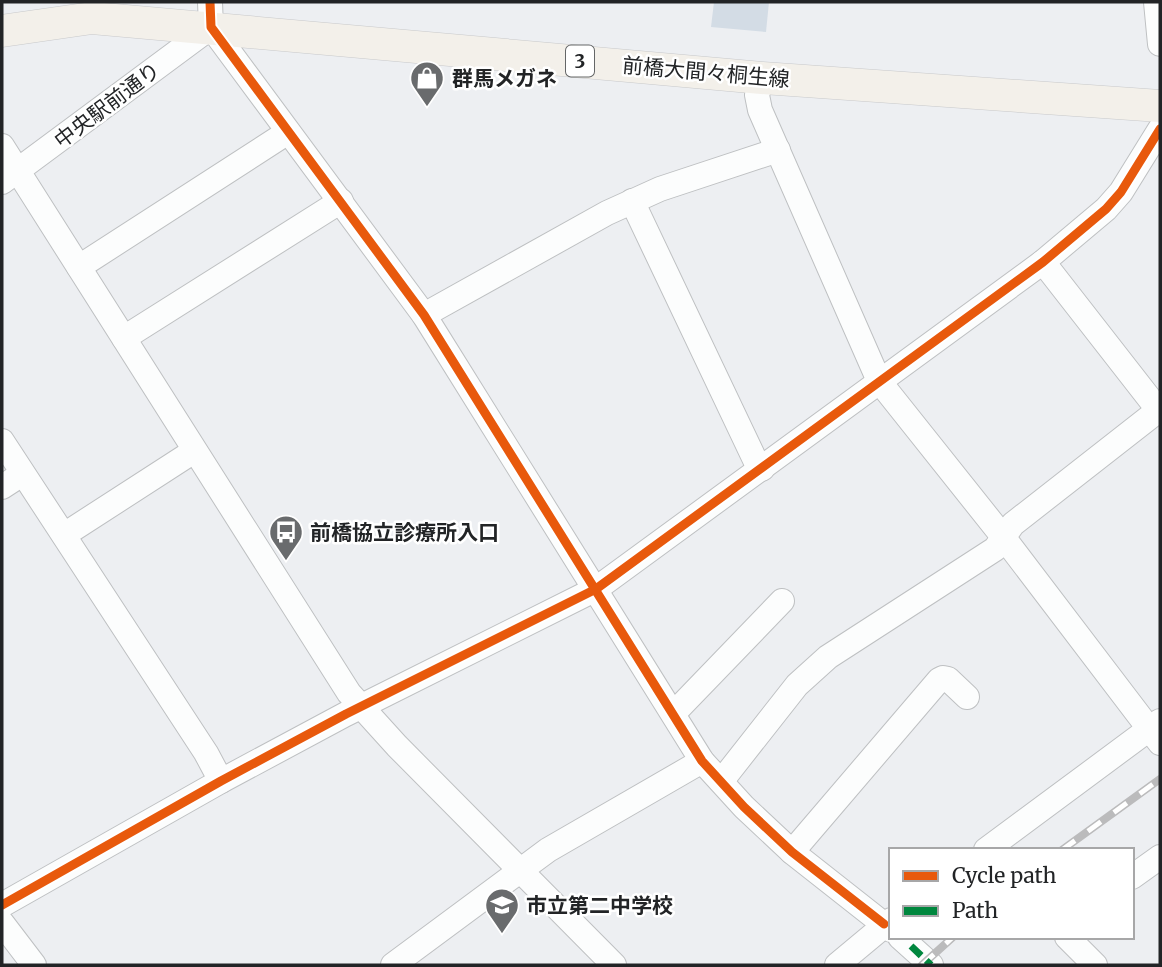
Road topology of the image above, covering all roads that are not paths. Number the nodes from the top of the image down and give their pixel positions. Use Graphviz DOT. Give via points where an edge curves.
graph roads {
  1 [pos="1156,2"];
  2 [pos="211,14"];
  3 [pos="2,31"];
  4 [pos="1160,44"];
  5 [pos="762,78"];
  6 [pos="1160,106"];
  7 [pos="1160,129"];
  8 [pos="288,132"];
  9 [pos="2,146"];
  10 [pos="778,150"];
  11 [pos="10,176"];
  12 [pos="341,201"];
  13 [pos="632,201"];
  14 [pos="1043,262"];
  15 [pos="79,267"];
  16 [pos="424,315"];
  17 [pos="124,338"];
  18 [pos="879,381"];
  19 [pos="1160,410"];
  20 [pos="2,441"];
  21 [pos="194,451"];
  22 [pos="762,469"];
  23 [pos="12,480"];
  24 [pos="64,535"];
  25 [pos="1004,538"];
  26 [pos="596,589"];
  27 [pos="782,601"];
  28 [pos="967,697"];
  29 [pos="361,707"];
  30 [pos="674,713"];
  31 [pos="1157,731"];
  32 [pos="702,761"];
  33 [pos="720,780"];
  34 [pos="221,781"];
  35 [pos="989,848"];
  36 [pos="792,852"];
  37 [pos="1160,857"];
  38 [pos="521,869"];
  39 [pos="1134,876"];
  40 [pos="2,905"];
  41 [pos="2,922"];
  42 [pos="889,926"];
  43 [pos="889,935"];
  44 [pos="904,939"];
  45 [pos="1069,939"];
  46 [pos="34,965"];
  47 [pos="393,965"];
  48 [pos="614,965"];
  49 [pos="837,965"];
  50 [pos="931,965"];
  51 [pos="1095,965"];
  1 -- 4 [label="street"];
  2 -- 3 [label="main road, 前橋大間々桐生線 / 3" via="92,18"];
  2 -- 5 [label="main road, 前橋大間々桐生線 / 3"];
  2 -- 8 [label="street"];
  2 -- 11 [label="street, 中央駅前通り"];
  5 -- 6 [label="main road, 前橋大間々桐生線 / 3"];
  5 -- 10 [label="street" via="757,94 760,110"];
  7 -- 14 [label="street" via="1121,192"];
  8 -- 12 [label="street"];
  8 -- 15 [label="street"];
  9 -- 11 [label="street"];
  10 -- 13 [label="street"];
  10 -- 18 [label="street"];
  11 -- 15 [label="street"];
  12 -- 16 [label="street"];
  12 -- 17 [label="street"];
  13 -- 16 [label="street"];
  13 -- 22 [label="street"];
  14 -- 18 [label="street"];
  14 -- 19 [label="street"];
  15 -- 17 [label="street"];
  16 -- 26 [label="street"];
  17 -- 21 [label="street"];
  18 -- 22 [label="street"];
  18 -- 25 [label="street"];
  19 -- 25 [label="street" via="1013,524"];
  20 -- 23 [label="street"];
  21 -- 24 [label="street"];
  21 -- 29 [label="street"];
  22 -- 26 [label="street"];
  23 -- 24 [label="street"];
  24 -- 34 [label="street"];
  25 -- 31 [label="street"];
  25 -- 33 [label="street" via="995,549 828,657 797,685"];
  26 -- 29 [label="street"];
  26 -- 30 [label="street"];
  27 -- 30 [label="street"];
  28 -- 36 [label="street" via="948,679 939,680"];
  29 -- 34 [label="street"];
  29 -- 38 [label="street"];
  30 -- 32 [label="street"];
  31 -- 35 [label="street"];
  32 -- 33 [label="street"];
  32 -- 38 [label="street"];
  33 -- 36 [label="street"];
  34 -- 40 [label="street"];
  36 -- 42 [label="street"];
  37 -- 39 [label="street"];
  38 -- 47 [label="street"];
  38 -- 48 [label="street"];
  41 -- 46 [label="street"];
  43 -- 49 [label="street"];
  44 -- 50 [label="street"];
  45 -- 51 [label="street"];
}
